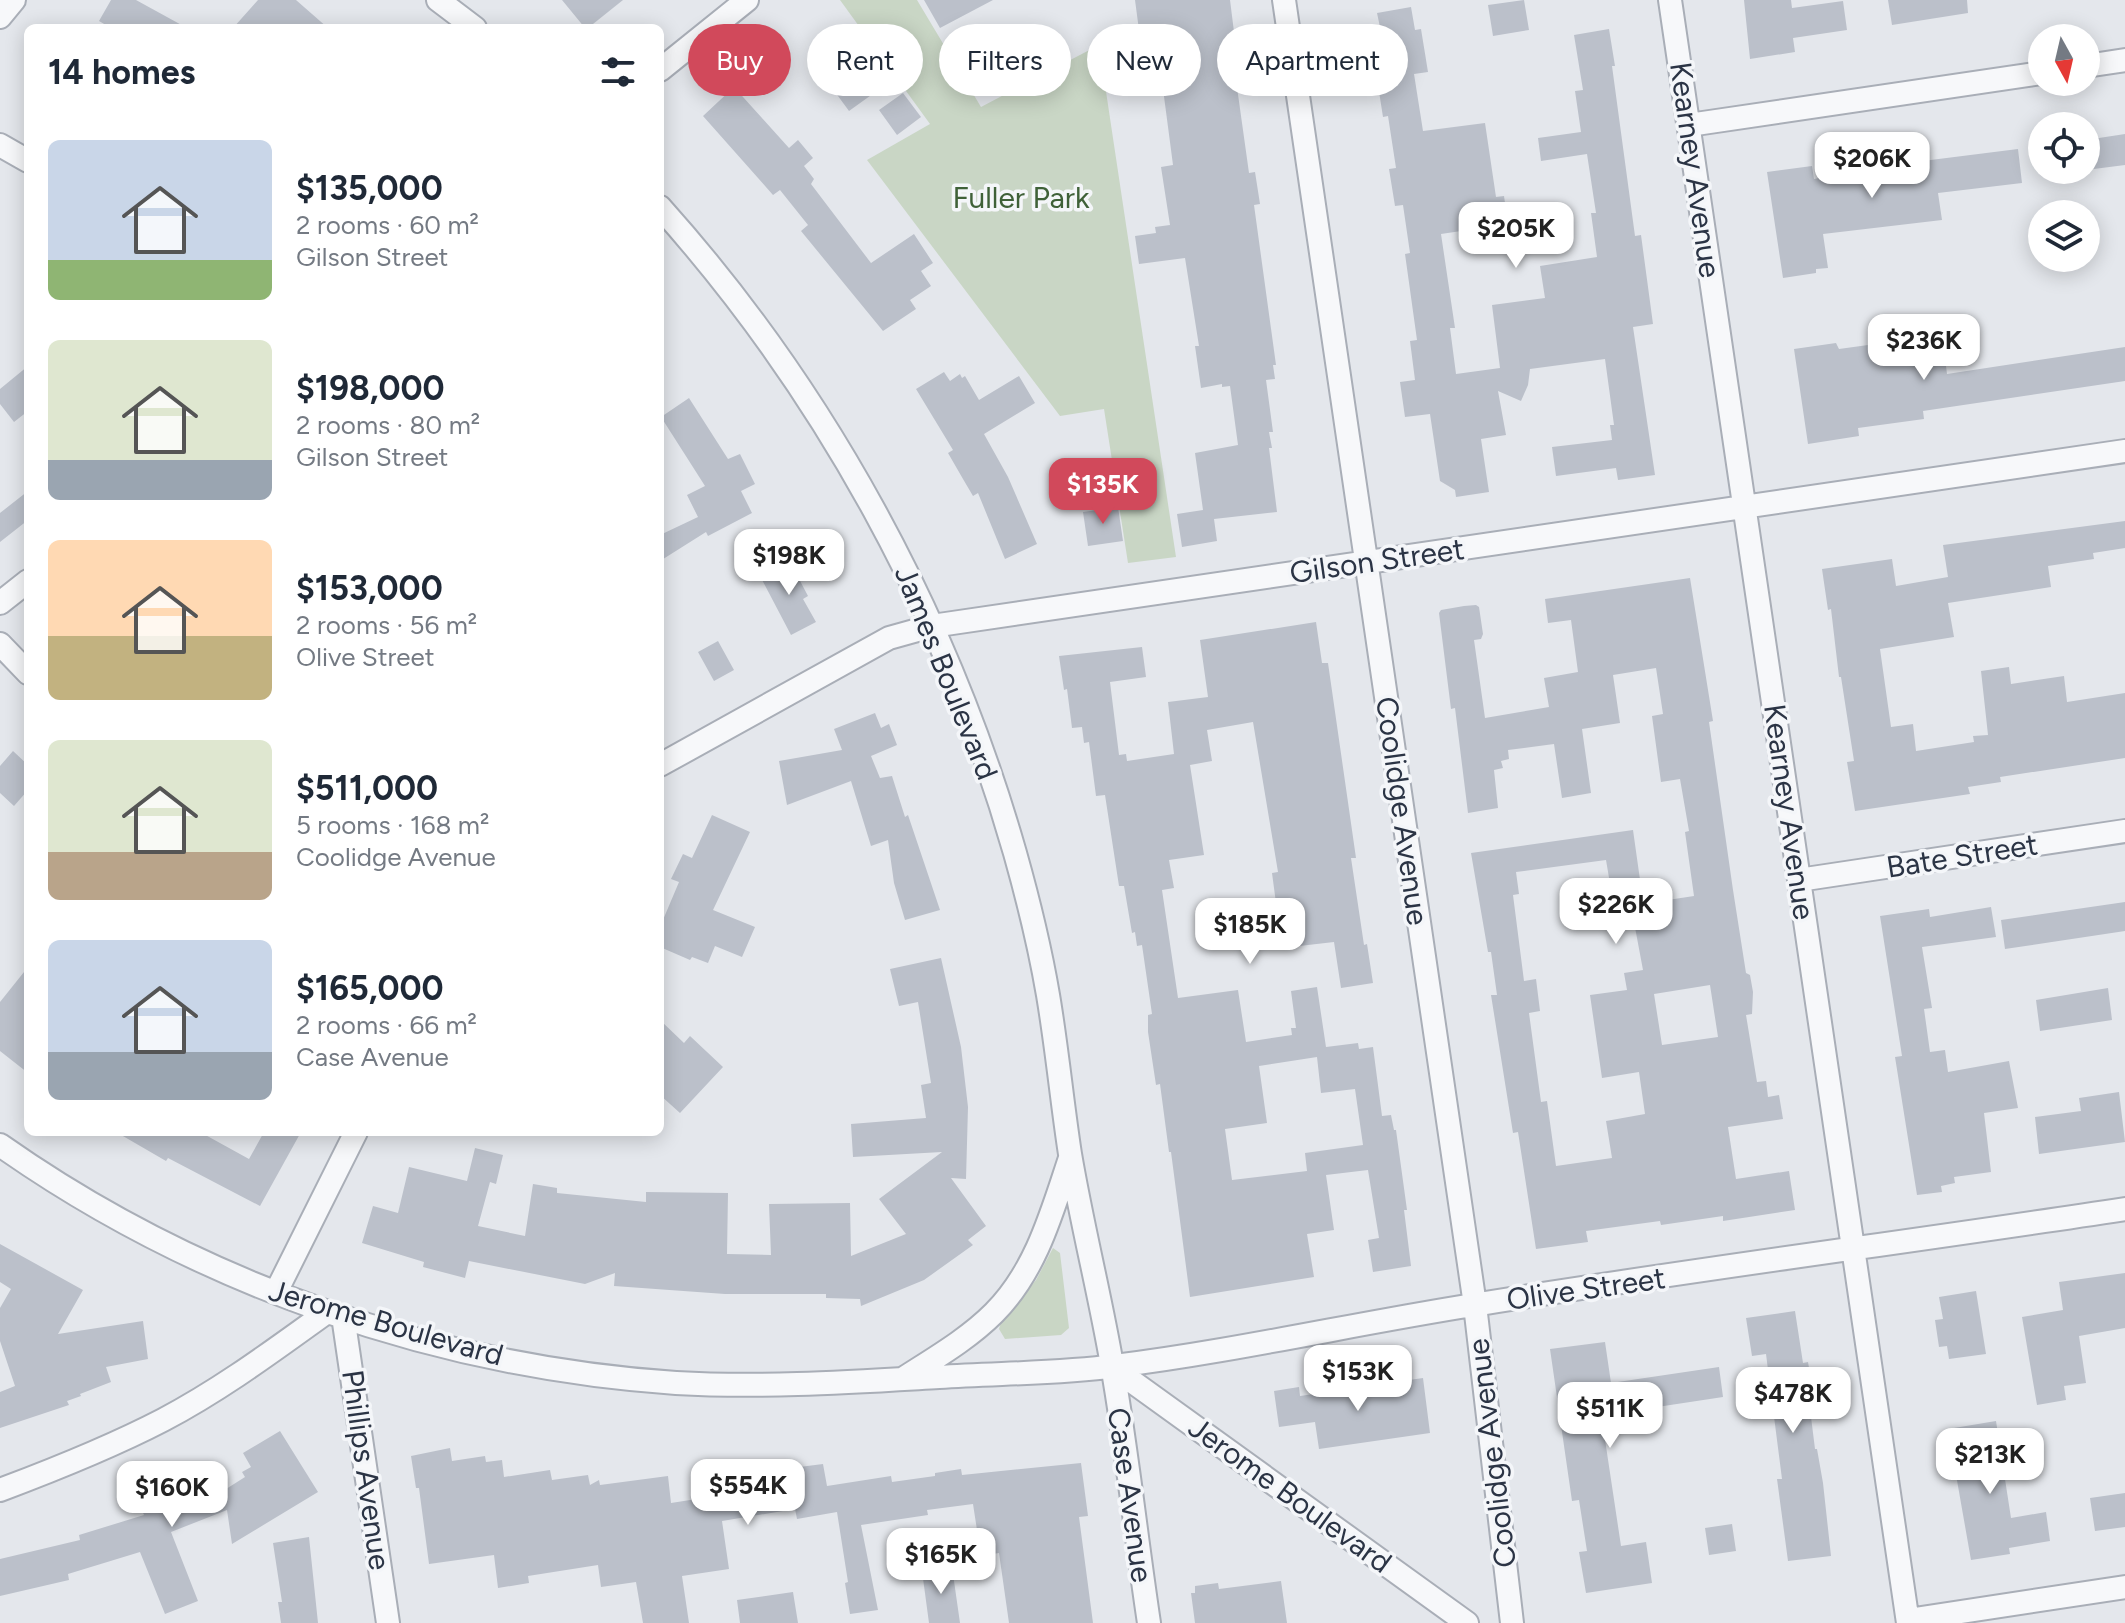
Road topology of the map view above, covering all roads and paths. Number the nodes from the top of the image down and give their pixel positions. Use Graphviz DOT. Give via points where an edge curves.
graph roads {
  1 [pos="14,0"];
  2 [pos="438,0"];
  3 [pos="747,0"];
  4 [pos="1284,0"];
  5 [pos="1670,0"];
  6 [pos="0,17"];
  7 [pos="470,24"];
  8 [pos="2125,60"];
  9 [pos="2100,64"];
  10 [pos="664,67"];
  11 [pos="2028,75"];
  12 [pos="1689,125"];
  13 [pos="0,145"];
  14 [pos="24,159"];
  15 [pos="664,211"];
  16 [pos="2125,451"];
  17 [pos="1745,508"];
  18 [pos="1366,563"];
  19 [pos="24,584"];
  20 [pos="0,603"];
  21 [pos="932,626"];
  22 [pos="0,644"];
  23 [pos="24,669"];
  24 [pos="664,763"];
  25 [pos="2125,831"];
  26 [pos="1799,880"];
  27 [pos="354,1136"];
  28 [pos="0,1145"];
  29 [pos="1071,1157"];
  30 [pos="2125,1209"];
  31 [pos="1853,1250"];
  32 [pos="276,1292"];
  33 [pos="1475,1305"];
  34 [pos="335,1314"];
  35 [pos="1112,1367"];
  36 [pos="903,1379"];
  37 [pos="0,1490"];
  38 [pos="2125,1587"];
  39 [pos="1908,1621"];
  40 [pos="388,1623"];
  41 [pos="1149,1623"];
  42 [pos="1467,1623"];
  43 [pos="1512,1623"];
  1 -- 6 [label="street"];
  2 -- 7 [label="street"];
  3 -- 10 [label="street"];
  4 -- 18 [label="street, Coolidge Avenue"];
  5 -- 12 [label="street, Kearney Avenue"];
  8 -- 9 [label="street"];
  11 -- 12 [label="street"];
  12 -- 17 [label="street, Kearney Avenue"];
  13 -- 14 [label="street"];
  15 -- 21 [label="street, James Boulevard" via="788,368 863,489"];
  16 -- 17 [label="street, Gilson Street"];
  17 -- 18 [label="street, Gilson Street"];
  17 -- 26 [label="street, Kearney Avenue"];
  18 -- 21 [label="street, Gilson Street"];
  18 -- 33 [label="street, Coolidge Avenue"];
  19 -- 20 [label="street"];
  21 -- 24 [label="street, Gilson Street" via="889,638"];
  21 -- 29 [label="street, James Boulevard" via="970,718 1015,854 1047,993"];
  22 -- 23 [label="street"];
  25 -- 26 [label="street, Bate Street"];
  26 -- 31 [label="street, Kearney Avenue"];
  27 -- 32 [label="street"];
  28 -- 32 [label="street, Jerome Boulevard" via="142,1232"];
  29 -- 35 [label="street, James Boulevard"];
  29 -- 36 [label="street, James Boulevard" via="1048,1223 1016,1286 967,1336"];
  30 -- 31 [label="street, Olive Street"];
  31 -- 33 [label="street, Olive Street"];
  31 -- 39 [label="street, Kearney Avenue"];
  32 -- 34 [label="street, Jerome Boulevard"];
  33 -- 35 [label="street, Olive Street"];
  33 -- 43 [label="street, Coolidge Avenue"];
  34 -- 36 [label="street, Jerome Boulevard" via="528,1363 675,1383 793,1386"];
  34 -- 37 [label="street" via="165,1419 81,1460"];
  34 -- 40 [label="street, Phillips Avenue"];
  35 -- 36 [label="street, Olive Street"];
  35 -- 41 [label="street, Case Avenue"];
  35 -- 42 [label="street, Jerome Boulevard"];
  38 -- 39 [label="street"];
}
